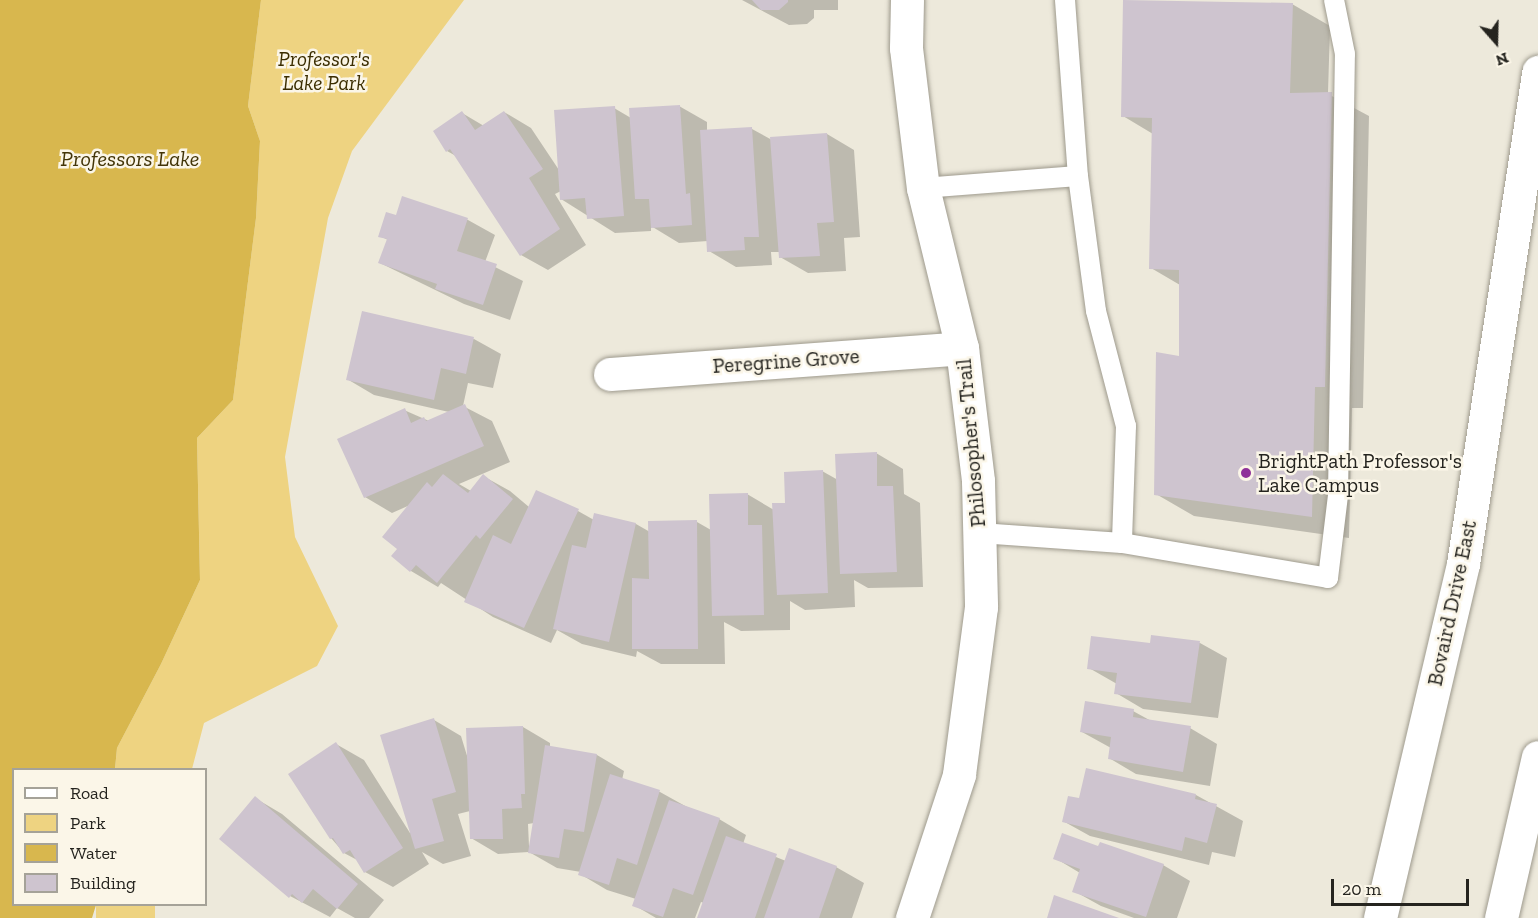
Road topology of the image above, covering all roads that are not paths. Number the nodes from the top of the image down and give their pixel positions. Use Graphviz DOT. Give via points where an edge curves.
graph roads {
  1 [pos="907,0"];
  2 [pos="1065,0"];
  3 [pos="1334,0"];
  4 [pos="1538,72"];
  5 [pos="1078,176"];
  6 [pos="923,188"];
  7 [pos="962,348"];
  8 [pos="610,374"];
  9 [pos="980,533"];
  10 [pos="1122,543"];
  11 [pos="1538,758"];
  12 [pos="912,918"];
  13 [pos="1380,918"];
  14 [pos="1501,918"];
  1 -- 6 [label="street, Philosopher's Trail" via="906,48"];
  2 -- 5 [label="lane"];
  3 -- 10 [label="lane" via="1345,54 1338,495 1328,579"];
  4 -- 13 [label="street, Bovaird Drive East" via="1463,564"];
  5 -- 6 [label="lane"];
  5 -- 10 [label="lane" via="1096,311 1126,426"];
  6 -- 7 [label="street, Philosopher's Trail"];
  7 -- 8 [label="street, Peregrine Grove"];
  7 -- 9 [label="street, Philosopher's Trail" via="978,481"];
  9 -- 10 [label="lane"];
  9 -- 12 [label="street, Philosopher's Trail" via="981,608 960,775"];
  11 -- 14 [label="street"];
}
